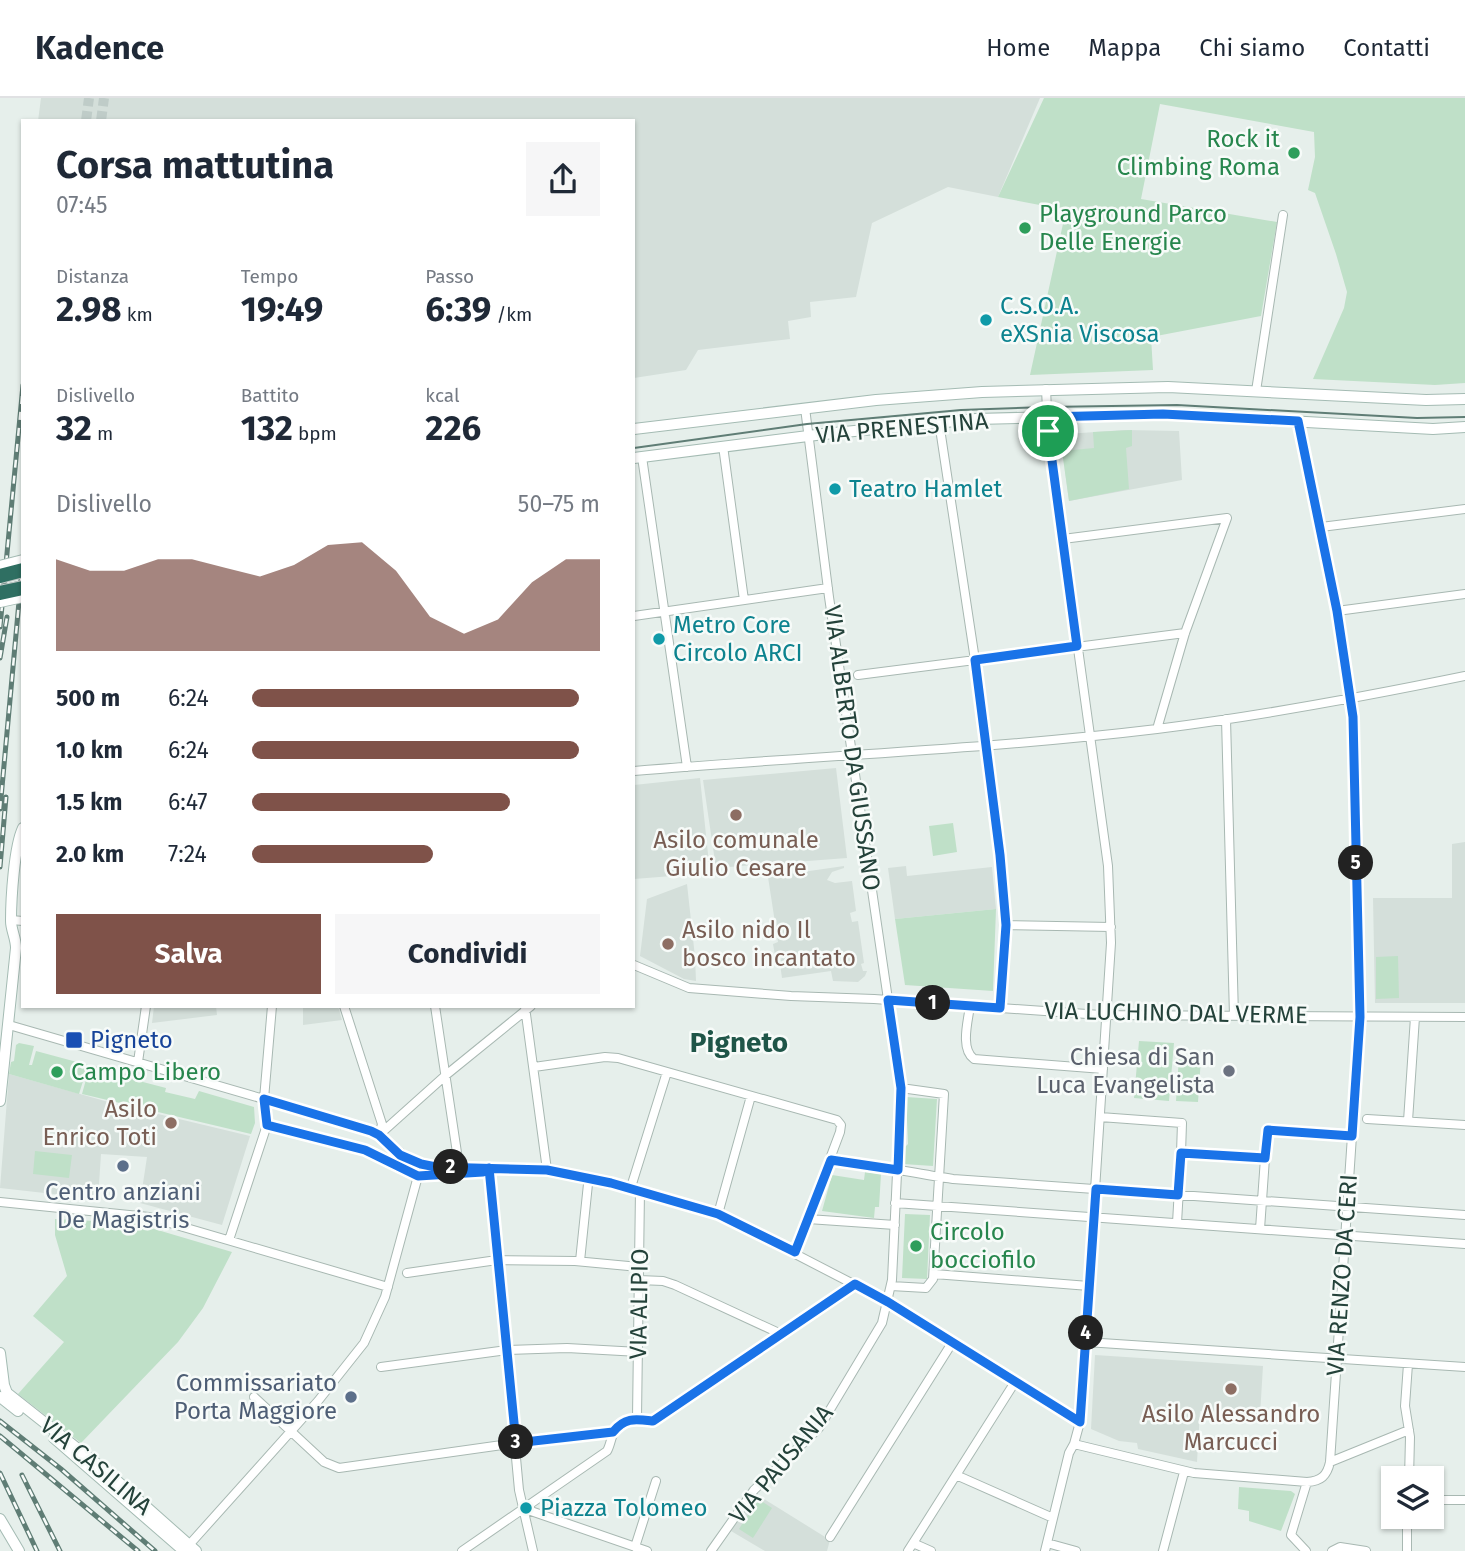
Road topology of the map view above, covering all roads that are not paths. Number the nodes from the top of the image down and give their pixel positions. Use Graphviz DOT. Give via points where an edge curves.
graph roads {
  1 [pos="1283,215"];
  2 [pos="1046,389"];
  3 [pos="1256,391"];
  4 [pos="1465,399"];
  5 [pos="805,408"];
  6 [pos="1047,417"];
  7 [pos="1298,421"];
  8 [pos="939,422"];
  9 [pos="1465,427"];
  10 [pos="635,429"];
  11 [pos="808,436"];
  12 [pos="723,446"];
  13 [pos="638,457"];
  14 [pos="1465,509"];
  15 [pos="1321,527"];
  16 [pos="1063,539"];
  17 [pos="21,561"];
  18 [pos="0,566"];
  19 [pos="21,571"];
  20 [pos="0,576"];
  21 [pos="21,588"];
  22 [pos="828,588"];
  23 [pos="0,593"];
  24 [pos="1465,594"];
  25 [pos="21,597"];
  26 [pos="744,600"];
  27 [pos="0,602"];
  28 [pos="1337,611"];
  29 [pos="664,612"];
  30 [pos="635,616"];
  31 [pos="1185,633"];
  32 [pos="1077,646"];
  33 [pos="975,660"];
  34 [pos="858,675"];
  35 [pos="1465,676"];
  36 [pos="1351,699"];
  37 [pos="1226,719"];
  38 [pos="1157,729"];
  39 [pos="1089,736"];
  40 [pos="986,745"];
  41 [pos="854,757"];
  42 [pos="687,767"];
  43 [pos="635,771"];
  44 [pos="21,833"];
  45 [pos="17,921"];
  46 [pos="1006,925"];
  47 [pos="1111,927"];
  48 [pos="635,965"];
  49 [pos="888,1000"];
  50 [pos="970,1006"];
  51 [pos="146,1008"];
  52 [pos="272,1008"];
  53 [pos="345,1008"];
  54 [pos="435,1008"];
  55 [pos="526,1008"];
  56 [pos="527,1008"];
  57 [pos="1000,1008"];
  58 [pos="1107,1015"];
  59 [pos="1234,1016"];
  60 [pos="1360,1017"];
  61 [pos="1415,1017"];
  62 [pos="1465,1017"];
  63 [pos="9,1025"];
  64 [pos="138,1062"];
  65 [pos="534,1067"];
  66 [pos="1103,1069"];
  67 [pos="667,1072"];
  68 [pos="446,1075"];
  69 [pos="901,1088"];
  70 [pos="751,1096"];
  71 [pos="264,1099"];
  72 [pos="0,1101"];
  73 [pos="1100,1117"];
  74 [pos="1367,1119"];
  75 [pos="1408,1121"];
  76 [pos="267,1125"];
  77 [pos="1465,1125"];
  78 [pos="379,1135"];
  79 [pos="1352,1136"];
  80 [pos="1181,1153"];
  81 [pos="1265,1158"];
  82 [pos="831,1160"];
  83 [pos="459,1166"];
  84 [pos="489,1168"];
  85 [pos="547,1170"];
  86 [pos="898,1170"];
  87 [pos="418,1176"];
  88 [pos="938,1177"];
  89 [pos="588,1184"];
  90 [pos="636,1189"];
  91 [pos="1096,1189"];
  92 [pos="1178,1195"];
  93 [pos="1263,1201"];
  94 [pos="0,1202"];
  95 [pos="895,1203"];
  96 [pos="937,1206"];
  97 [pos="1347,1207"];
  98 [pos="718,1214"];
  99 [pos="1465,1215"];
  100 [pos="1093,1217"];
  101 [pos="808,1219"];
  102 [pos="1177,1223"];
  103 [pos="895,1225"];
  104 [pos="1261,1229"];
  105 [pos="1346,1235"];
  106 [pos="229,1240"];
  107 [pos="1464,1244"];
  108 [pos="795,1252"];
  109 [pos="497,1260"];
  110 [pos="580,1261"];
  111 [pos="639,1267"];
  112 [pos="407,1273"];
  113 [pos="933,1274"];
  114 [pos="639,1280"];
  115 [pos="855,1284"];
  116 [pos="891,1286"];
  117 [pos="1089,1286"];
  118 [pos="388,1287"];
  119 [pos="888,1302"];
  120 [pos="781,1334"];
  121 [pos="1086,1342"];
  122 [pos="952,1343"];
  123 [pos="507,1350"];
  124 [pos="639,1352"];
  125 [pos="0,1353"];
  126 [pos="1336,1360"];
  127 [pos="1408,1364"];
  128 [pos="381,1367"];
  129 [pos="1465,1367"];
  130 [pos="2,1380"];
  131 [pos="1015,1382"];
  132 [pos="254,1396"];
  133 [pos="0,1398"];
  134 [pos="637,1418"];
  135 [pos="1080,1422"];
  136 [pos="291,1430"];
  137 [pos="1409,1430"];
  138 [pos="613,1432"];
  139 [pos="516,1443"];
  140 [pos="1074,1444"];
  141 [pos="1330,1462"];
  142 [pos="1409,1466"];
  143 [pos="1184,1472"];
  144 [pos="956,1475"];
  145 [pos="656,1480"];
  146 [pos="1307,1482"];
  147 [pos="1444,1500"];
  148 [pos="1465,1500"];
  149 [pos="525,1509"];
  150 [pos="1053,1518"];
  151 [pos="0,1519"];
  152 [pos="1407,1529"];
  153 [pos="830,1537"];
  154 [pos="911,1547"];
  155 [pos="1046,1547"];
  156 [pos="189,1549"];
  157 [pos="637,1549"];
  158 [pos="19,1551"];
  159 [pos="462,1551"];
  160 [pos="533,1551"];
  161 [pos="648,1551"];
  162 [pos="711,1551"];
  163 [pos="931,1551"];
  164 [pos="1076,1551"];
  165 [pos="1163,1551"];
  166 [pos="1305,1551"];
  167 [pos="1332,1551"];
  168 [pos="1366,1551"];
  169 [pos="1406,1551"];
  1 -- 3 [label="street"];
  2 -- 3 [label="main road, VIA PRENESTINA"];
  2 -- 5 [label="main road, VIA PRENESTINA" via="935,394"];
  2 -- 6 [label="street"];
  3 -- 4 [label="main road, VIA PRENESTINA"];
  5 -- 10 [label="main road, VIA PRENESTINA"];
  5 -- 11 [label="street, VIA ALBERTO DA GIUSSANO"];
  6 -- 7 [label="main road, VIA PRENESTINA" via="1163,414"];
  6 -- 8 [label="main road, VIA PRENESTINA"];
  6 -- 16 [label="street"];
  7 -- 9 [label="main road, VIA PRENESTINA"];
  7 -- 15 [label="street, VIA RENZO DA CERI"];
  8 -- 11 [label="main road, VIA PRENESTINA"];
  8 -- 33 [label="street"];
  11 -- 12 [label="main road, VIA PRENESTINA"];
  11 -- 22 [label="street, VIA ALBERTO DA GIUSSANO"];
  12 -- 13 [label="main road, VIA PRENESTINA"];
  12 -- 26 [label="street"];
  13 -- 29 [label="street"];
  14 -- 15 [label="street"];
  15 -- 28 [label="street, VIA RENZO DA CERI"];
  16 -- 31 [label="street" via="1227,518"];
  16 -- 32 [label="street"];
  17 -- 18 [label="main road, bridge"];
  19 -- 20 [label="highway, bridge"];
  21 -- 23 [label="highway, bridge"];
  22 -- 26 [label="street"];
  22 -- 41 [label="street, VIA ALBERTO DA GIUSSANO"];
  24 -- 28 [label="street"];
  25 -- 27 [label="main road, bridge"];
  26 -- 29 [label="street"];
  28 -- 36 [label="street, VIA RENZO DA CERI"];
  29 -- 30 [label="street"];
  29 -- 42 [label="street"];
  31 -- 32 [label="street"];
  31 -- 38 [label="street"];
  32 -- 33 [label="street"];
  32 -- 39 [label="street"];
  33 -- 34 [label="street"];
  33 -- 40 [label="street"];
  35 -- 36 [label="street"];
  36 -- 37 [label="street"];
  36 -- 60 [label="street, VIA RENZO DA CERI"];
  37 -- 38 [label="street"];
  37 -- 59 [label="street"];
  38 -- 39 [label="street"];
  39 -- 40 [label="street"];
  39 -- 47 [label="street" via="1108,866"];
  40 -- 41 [label="street"];
  40 -- 46 [label="street"];
  41 -- 42 [label="street"];
  41 -- 49 [label="street, VIA ALBERTO DA GIUSSANO"];
  42 -- 43 [label="street"];
  44 -- 45 [label="main road"];
  45 -- 63 [label="main road"];
  46 -- 47 [label="street"];
  46 -- 57 [label="street"];
  47 -- 58 [label="street"];
  48 -- 49 [label="street, VIA LUCHINO DAL VERME" via="684,987"];
  49 -- 50 [label="street, VIA LUCHINO DAL VERME"];
  49 -- 69 [label="street, VIA ALBERTO DA GIUSSANO"];
  50 -- 57 [label="street, VIA LUCHINO DAL VERME"];
  50 -- 66 [label="street" via="967,1046 974,1059"];
  51 -- 64 [label="street"];
  52 -- 71 [label="street"];
  53 -- 78 [label="street" via="382,1124"];
  54 -- 68 [label="street"];
  55 -- 68 [label="street"];
  56 -- 65 [label="street"];
  57 -- 58 [label="street, VIA LUCHINO DAL VERME"];
  58 -- 59 [label="street, VIA LUCHINO DAL VERME"];
  58 -- 66 [label="street"];
  59 -- 60 [label="street, VIA LUCHINO DAL VERME"];
  60 -- 61 [label="street, VIA LUCHINO DAL VERME"];
  60 -- 79 [label="street, VIA RENZO DA CERI"];
  61 -- 62 [label="street, VIA LUCHINO DAL VERME"];
  61 -- 75 [label="street"];
  63 -- 64 [label="street"];
  63 -- 72 [label="main road"];
  64 -- 71 [label="street"];
  65 -- 67 [label="street" via="612,1057"];
  65 -- 85 [label="street"];
  66 -- 73 [label="street"];
  67 -- 70 [label="street"];
  67 -- 90 [label="street, VIA ALIPIO"];
  68 -- 78 [label="street"];
  68 -- 83 [label="street"];
  69 -- 86 [label="street, VIA ALBERTO DA GIUSSANO"];
  69 -- 88 [label="street" via="944,1094"];
  70 -- 82 [label="street" via="839,1122 841,1132"];
  70 -- 98 [label="street"];
  71 -- 76 [label="street"];
  71 -- 78 [label="street"];
  73 -- 80 [label="street" via="1182,1123"];
  73 -- 91 [label="street"];
  74 -- 75 [label="street"];
  75 -- 77 [label="street"];
  76 -- 87 [label="street" via="365,1150"];
  76 -- 106 [label="street"];
  78 -- 83 [label="street" via="400,1155 417,1163"];
  79 -- 81 [label="street" via="1268,1130"];
  79 -- 97 [label="street, VIA RENZO DA CERI"];
  80 -- 81 [label="street"];
  80 -- 92 [label="street"];
  81 -- 93 [label="street"];
  82 -- 86 [label="street"];
  82 -- 101 [label="street"];
  83 -- 84 [label="street"];
  84 -- 85 [label="street"];
  84 -- 87 [label="street"];
  84 -- 109 [label="street"];
  85 -- 90 [label="street"];
  86 -- 88 [label="street"];
  86 -- 95 [label="street, VIA ALBERTO DA GIUSSANO"];
  87 -- 118 [label="street"];
  88 -- 91 [label="street"];
  88 -- 96 [label="street"];
  89 -- 110 [label="street"];
  90 -- 98 [label="street"];
  90 -- 111 [label="street, VIA ALIPIO"];
  91 -- 92 [label="street"];
  91 -- 100 [label="street"];
  92 -- 93 [label="street"];
  92 -- 102 [label="street"];
  93 -- 97 [label="street"];
  93 -- 104 [label="street"];
  94 -- 106 [label="street" via="135,1214"];
  95 -- 96 [label="street"];
  95 -- 103 [label="street, VIA PAUSANIA"];
  96 -- 100 [label="street"];
  96 -- 113 [label="street"];
  97 -- 99 [label="street"];
  97 -- 105 [label="street, VIA RENZO DA CERI"];
  98 -- 108 [label="street"];
  100 -- 102 [label="street"];
  100 -- 117 [label="street"];
  101 -- 103 [label="street"];
  101 -- 108 [label="street"];
  102 -- 104 [label="street"];
  103 -- 116 [label="street, VIA PAUSANIA"];
  104 -- 105 [label="street"];
  105 -- 107 [label="street"];
  105 -- 126 [label="street, VIA RENZO DA CERI"];
  106 -- 118 [label="street"];
  108 -- 115 [label="street"];
  109 -- 110 [label="street"];
  109 -- 112 [label="street"];
  109 -- 123 [label="street"];
  110 -- 111 [label="street"];
  111 -- 114 [label="street, VIA ALIPIO"];
  113 -- 116 [label="street" via="926,1288"];
  113 -- 117 [label="street"];
  114 -- 120 [label="street" via="675,1285"];
  114 -- 124 [label="street, VIA ALIPIO"];
  115 -- 119 [label="street"];
  115 -- 120 [label="street"];
  116 -- 119 [label="street, VIA PAUSANIA"];
  117 -- 121 [label="street"];
  118 -- 136 [label="street" via="364,1343"];
  119 -- 122 [label="street"];
  119 -- 162 [label="street, VIA PAUSANIA" via="876,1335 819,1428 754,1490"];
  120 -- 134 [label="street" via="653,1421"];
  121 -- 126 [label="street"];
  121 -- 135 [label="street"];
  122 -- 131 [label="street"];
  122 -- 153 [label="street"];
  123 -- 124 [label="street"];
  123 -- 128 [label="street"];
  123 -- 139 [label="street"];
  124 -- 134 [label="street, VIA ALIPIO"];
  125 -- 130 [label="main road"];
  126 -- 127 [label="street"];
  126 -- 141 [label="street, VIA RENZO DA CERI"];
  127 -- 129 [label="street"];
  127 -- 137 [label="street" via="1405,1406"];
  130 -- 156 [label="main road, VIA CASILINA" via="10,1396 107,1472"];
  131 -- 135 [label="street"];
  131 -- 144 [label="street"];
  132 -- 136 [label="street"];
  133 -- 156 [label="main road, VIA CASILINA"];
  134 -- 138 [label="street"];
  135 -- 140 [label="street"];
  136 -- 139 [label="street" via="324,1462 339,1468"];
  136 -- 156 [label="street"];
  137 -- 141 [label="street"];
  137 -- 142 [label="street"];
  138 -- 139 [label="street"];
  138 -- 149 [label="street" via="607,1451"];
  139 -- 149 [label="street"];
  140 -- 143 [label="street"];
  140 -- 150 [label="street"];
  141 -- 146 [label="street" via="1325,1476"];
  143 -- 146 [label="street"];
  143 -- 165 [label="street"];
  144 -- 150 [label="street"];
  144 -- 154 [label="street"];
  145 -- 157 [label="street"];
  146 -- 166 [label="street" via="1291,1534"];
  147 -- 148 [label="street"];
  149 -- 157 [label="street"];
  149 -- 159 [label="street"];
  149 -- 160 [label="street"];
  150 -- 155 [label="street"];
  151 -- 158 [label="main road"];
  152 -- 169 [label="street"];
  154 -- 163 [label="street"];
  155 -- 164 [label="street"];
  157 -- 161 [label="street"];
  167 -- 168 [label="street" via="1338,1547"];
}
